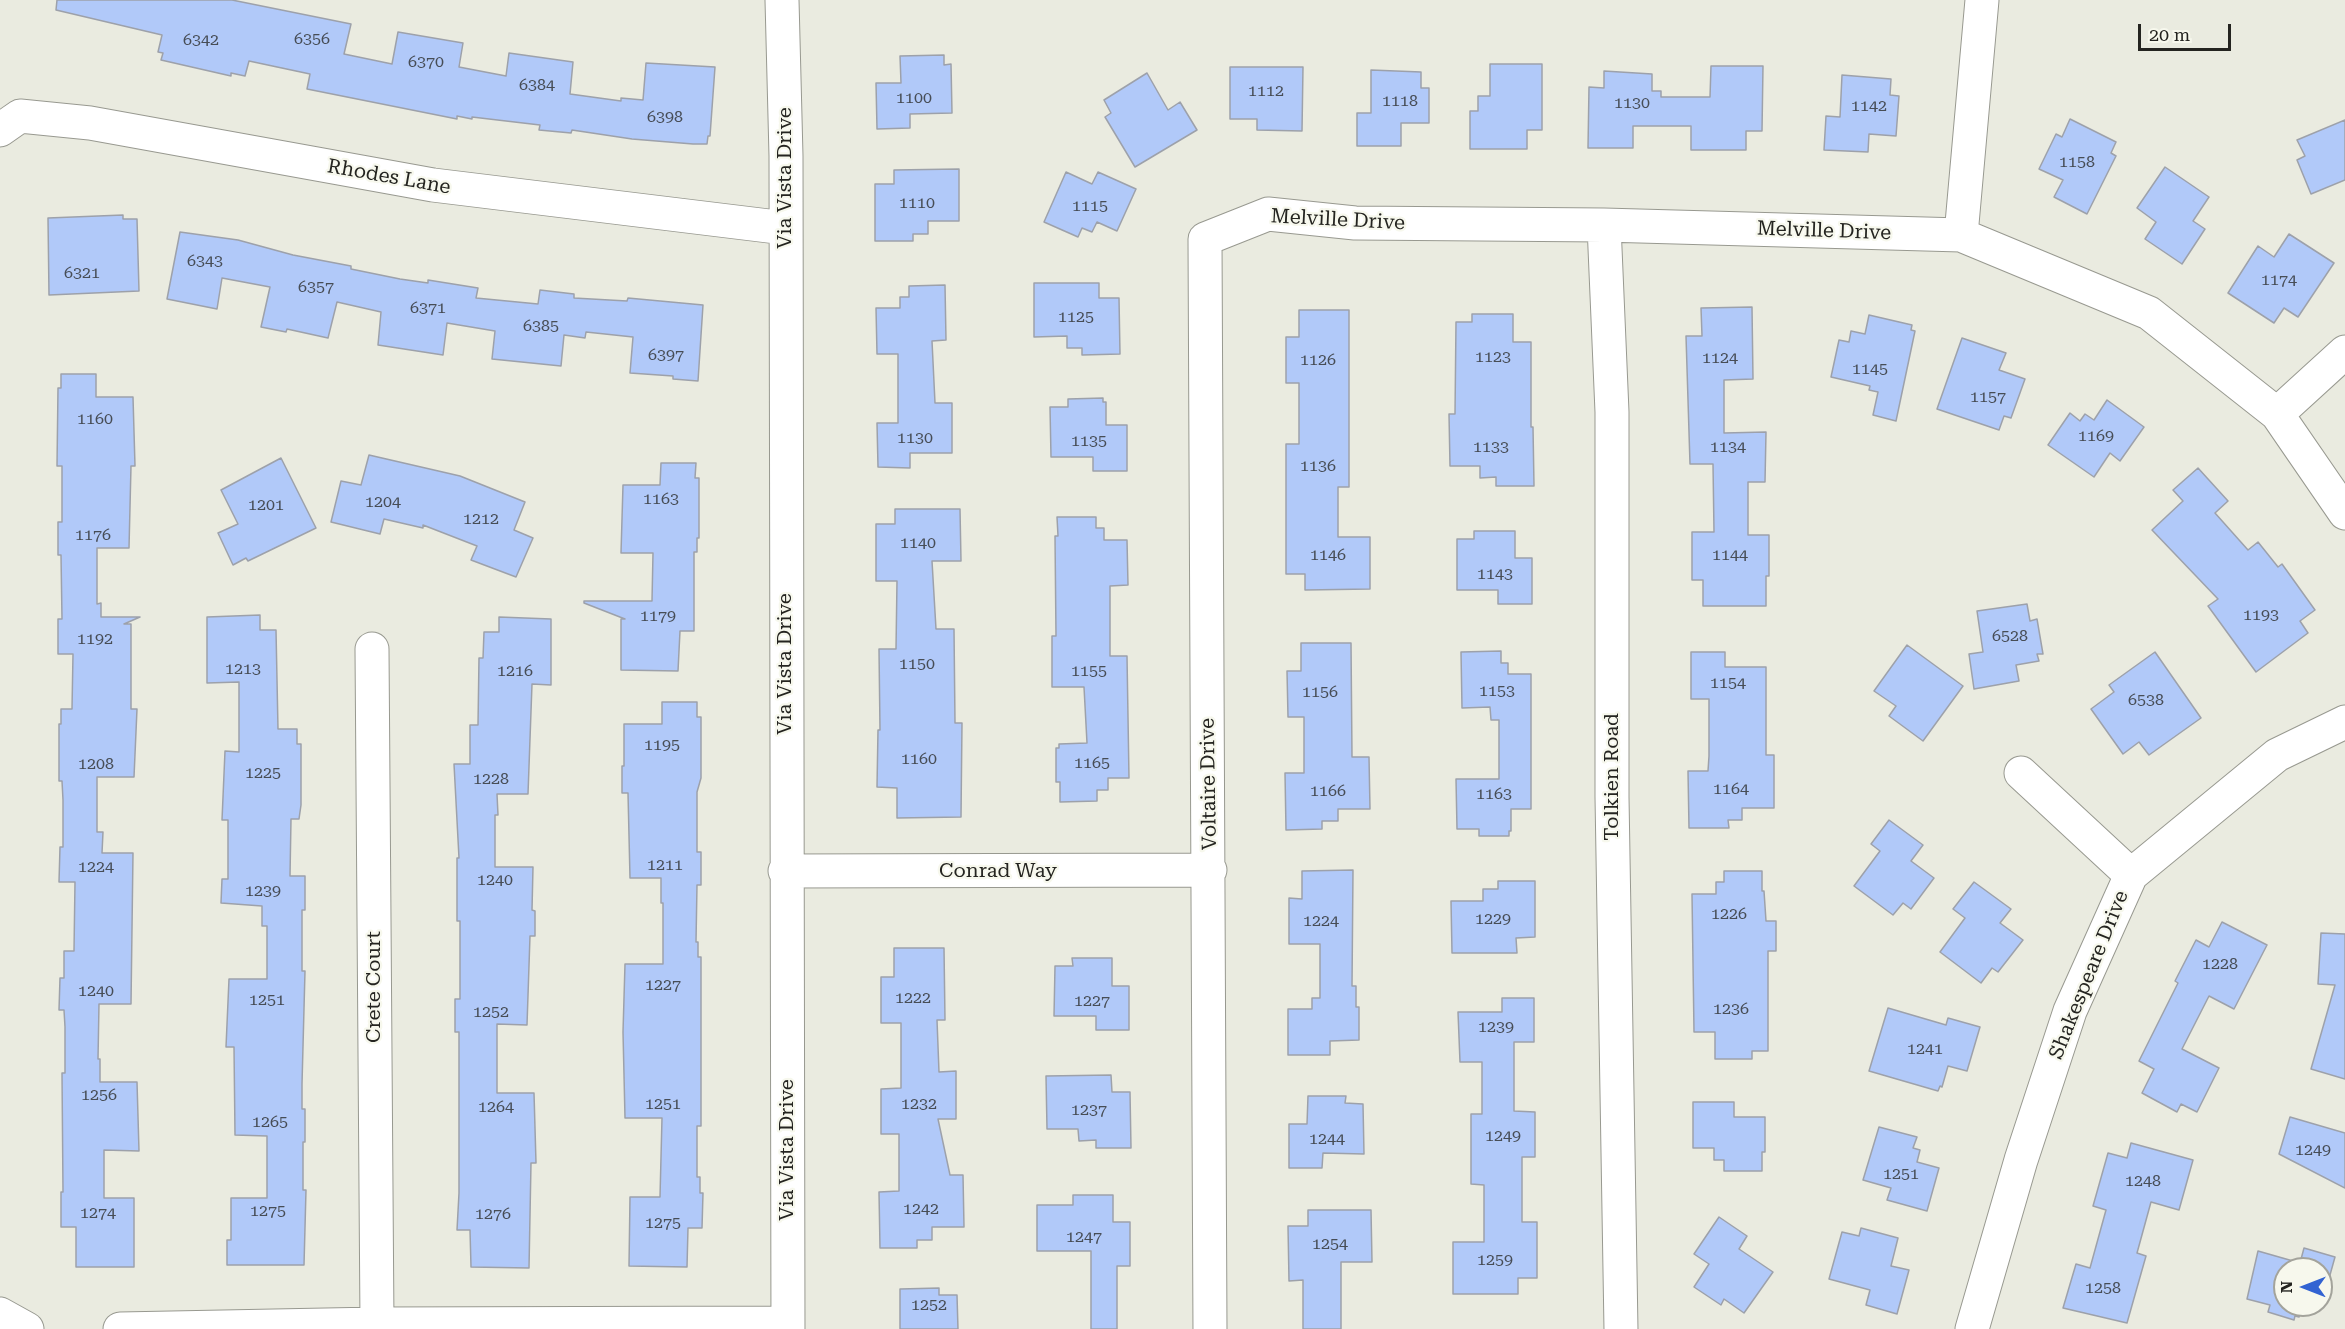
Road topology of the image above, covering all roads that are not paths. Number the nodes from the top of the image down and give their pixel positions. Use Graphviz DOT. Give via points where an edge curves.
graph roads {
  1 [pos="782,0"];
  2 [pos="1982,0"];
  3 [pos="0,130"];
  4 [pos="1604,225"];
  5 [pos="785,228"];
  6 [pos="1961,235"];
  7 [pos="1205,239"];
  8 [pos="2345,352"];
  9 [pos="2277,414"];
  10 [pos="2345,513"];
  11 [pos="372,649"];
  12 [pos="2345,722"];
  13 [pos="2020,773"];
  14 [pos="1210,870"];
  15 [pos="786,871"];
  16 [pos="2131,875"];
  17 [pos="0,1314"];
  18 [pos="377,1324"];
  19 [pos="788,1326"];
  20 [pos="27,1329"];
  21 [pos="120,1329"];
  22 [pos="1210,1329"];
  23 [pos="1621,1329"];
  24 [pos="1971,1329"];
  1 -- 5 [label="street, Via Vista Drive"];
  2 -- 6 [label="street"];
  3 -- 5 [label="street, Rhodes Lane" via="20,116 90,123 433,186"];
  4 -- 6 [label="street, Melville Drive"];
  4 -- 7 [label="street, Melville Drive" via="1355,223 1268,214"];
  4 -- 23 [label="street, Tolkien Road" via="1612,412 1612,796"];
  5 -- 15 [label="street, Via Vista Drive"];
  6 -- 9 [label="street, Melville Drive" via="2149,313"];
  7 -- 14 [label="street, Voltaire Drive"];
  8 -- 9 [label="street"];
  9 -- 10 [label="street, Melville Drive"];
  11 -- 18 [label="street, Crete Court"];
  12 -- 16 [label="street, Shakespeare Drive" via="2277,755"];
  13 -- 16 [label="street"];
  14 -- 15 [label="street, Conrad Way"];
  14 -- 22 [label="street, Voltaire Drive"];
  15 -- 19 [label="street, Via Vista Drive"];
  16 -- 24 [label="street, Shakespeare Drive" via="2070,1011 2020,1160"];
  17 -- 20 [label="street"];
  18 -- 19 [label="street"];
  18 -- 21 [label="street"];
}
